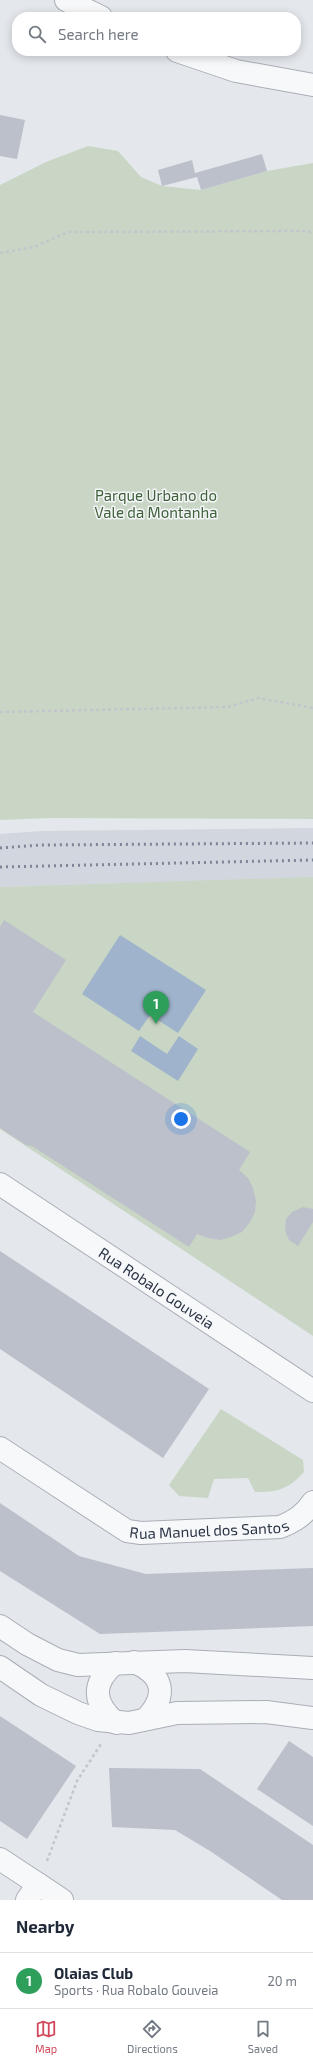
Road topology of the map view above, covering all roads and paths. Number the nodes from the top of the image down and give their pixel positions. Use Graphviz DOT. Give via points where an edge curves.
graph roads {
  1 [pos="66,0"];
  2 [pos="91,12"];
  3 [pos="192,56"];
  4 [pos="313,85"];
  5 [pos="313,233"];
  6 [pos="0,253"];
  7 [pos="313,708"];
  8 [pos="0,712"];
  9 [pos="0,1184"];
  10 [pos="313,1391"];
  11 [pos="0,1448"];
  12 [pos="313,1502"];
  13 [pos="0,1626"];
  14 [pos="124,1662"];
  15 [pos="0,1667"];
  16 [pos="313,1668"];
  17 [pos="313,1718"];
  18 [pos="146,1719"];
  19 [pos="116,1723"];
  20 [pos="53,1847"];
  21 [pos="0,1859"];
  22 [pos="33,1892"];
  23 [pos="62,1900"];
  1 -- 2 [label="street"];
  3 -- 4 [label="street" via="236,71"];
  5 -- 6 [label="path" via="256,230 68,232 34,247"];
  7 -- 8 [label="path" via="258,698 228,707"];
  9 -- 10 [label="street, Rua Robalo Gouveia"];
  11 -- 12 [label="street, Rua Manuel dos Santos" via="127,1531 141,1533 280,1527 294,1522"];
  13 -- 14 [label="street" via="58,1660 78,1665"];
  14 -- 16 [label="street" via="186,1661"];
  14 -- 18 [label="street" via="146,1667 157,1677 160,1697"];
  14 -- 19 [label="street" via="104,1673 98,1684 97,1695 100,1705"];
  15 -- 19 [label="street" via="41,1695 78,1713"];
  17 -- 18 [label="street" via="266,1712 177,1713"];
  18 -- 19 [label="street" via="130,1724"];
  19 -- 20 [label="path" via="77,1781"];
  21 -- 22 [label="street"];
  22 -- 23 [label="street"];
}
